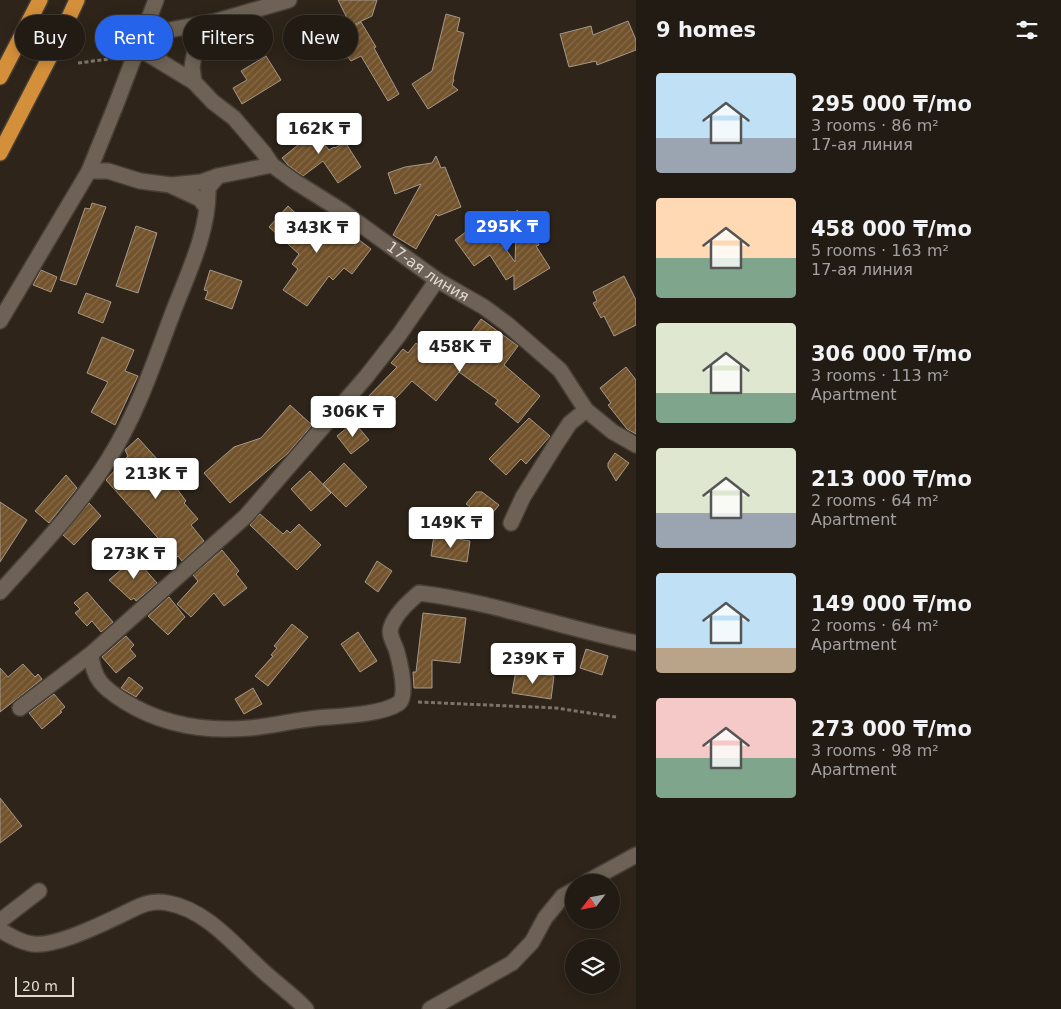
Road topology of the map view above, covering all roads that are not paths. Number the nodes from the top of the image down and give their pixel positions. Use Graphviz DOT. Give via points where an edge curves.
graph roads {
  1 [pos="40,0"];
  2 [pos="77,0"];
  3 [pos="156,0"];
  4 [pos="289,0"];
  5 [pos="150,15"];
  6 [pos="238,15"];
  7 [pos="133,60"];
  8 [pos="160,60"];
  9 [pos="193,60"];
  10 [pos="0,77"];
  11 [pos="194,82"];
  12 [pos="0,153"];
  13 [pos="272,165"];
  14 [pos="89,171"];
  15 [pos="218,176"];
  16 [pos="171,185"];
  17 [pos="206,207"];
  18 [pos="437,280"];
  19 [pos="0,321"];
  20 [pos="586,410"];
  21 [pos="636,445"];
  22 [pos="511,523"];
  23 [pos="0,592"];
  24 [pos="636,643"];
  25 [pos="91,654"];
  26 [pos="20,708"];
  27 [pos="636,855"];
  28 [pos="602,874"];
  29 [pos="39,891"];
  30 [pos="565,895"];
  31 [pos="0,921"];
  32 [pos="0,930"];
  33 [pos="306,1009"];
  34 [pos="430,1009"];
  1 -- 10 [label="highway"];
  2 -- 12 [label="highway"];
  3 -- 5 [label="street"];
  4 -- 6 [label="street"];
  7 -- 14 [label="street"];
  8 -- 11 [label="street, 17-ая линия"];
  9 -- 11 [label="street"];
  11 -- 13 [label="street, 17-ая линия" via="234,118"];
  13 -- 15 [label="street"];
  13 -- 18 [label="street, 17-ая линия"];
  14 -- 16 [label="street" via="108,171 140,181"];
  14 -- 19 [label="street"];
  15 -- 16 [label="street" via="201,182"];
  15 -- 17 [label="street" via="208,188"];
  16 -- 17 [label="street" via="200,199"];
  17 -- 23 [label="street" via="200,243 150,376 124,432 95,478 58,526"];
  18 -- 20 [label="street, 17-ая линия" via="484,306 529,342 560,370"];
  18 -- 25 [label="street" via="366,377 246,516"];
  20 -- 21 [label="street, 17-ая линия" via="613,432"];
  20 -- 22 [label="street" via="570,423 556,444"];
  24 -- 25 [label="street" via="449,596 419,593 402,608 390,629 404,688 400,702 374,711 251,728 199,728 140,711 105,689 92,666"];
  25 -- 26 [label="street"];
  27 -- 28 [label="street"];
  29 -- 31 [label="street"];
  30 -- 34 [label="street" via="545,918 532,942 512,963"];
  32 -- 33 [label="street" via="29,944 56,942 146,902 168,902 211,924"];
}
